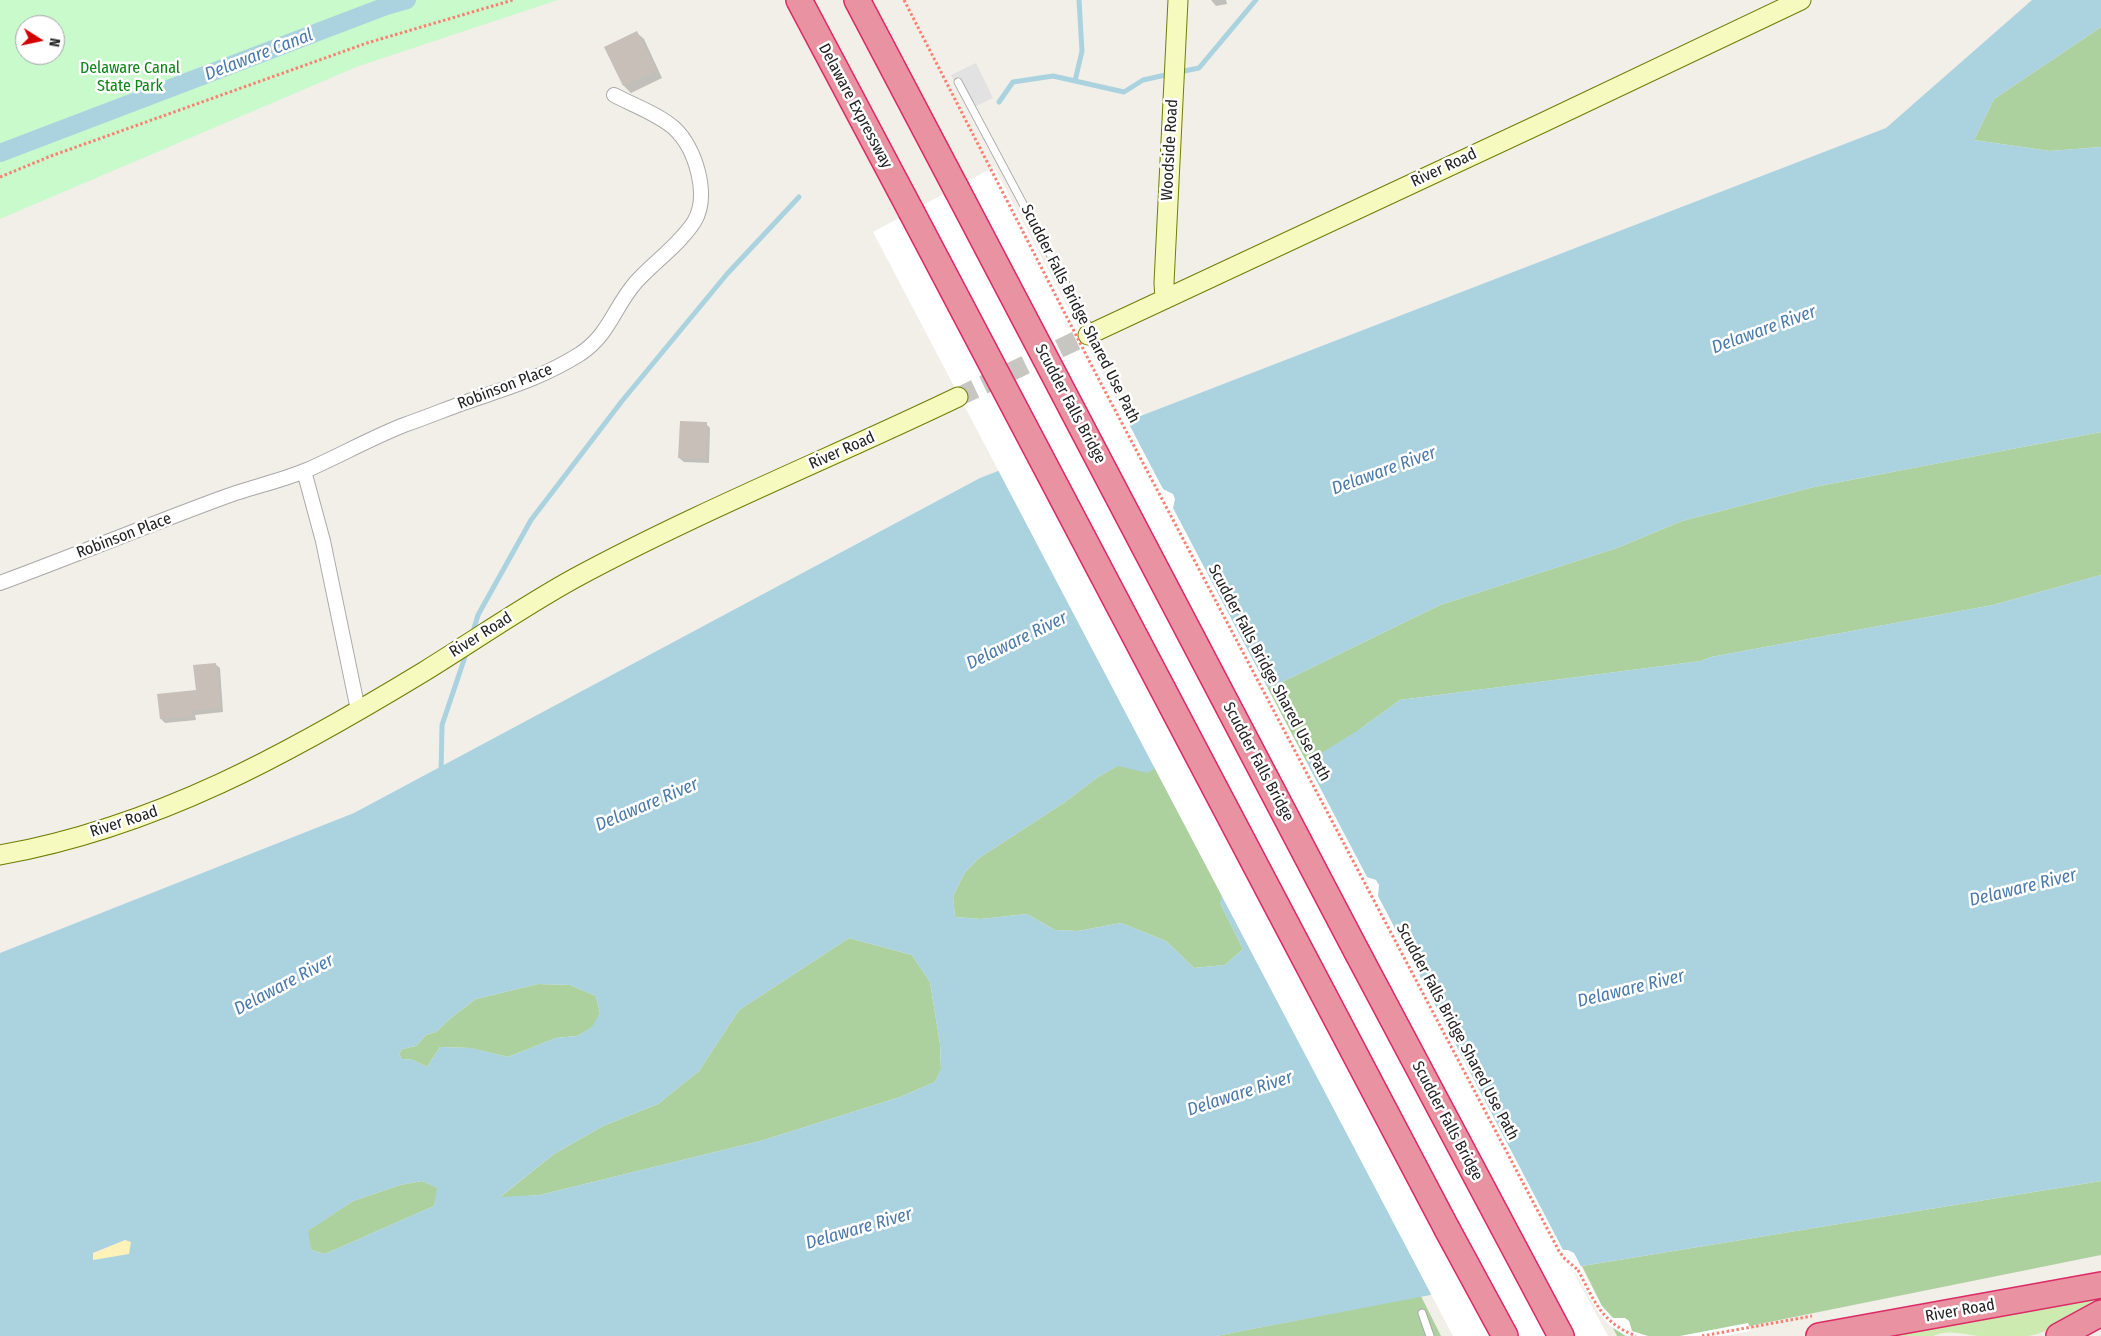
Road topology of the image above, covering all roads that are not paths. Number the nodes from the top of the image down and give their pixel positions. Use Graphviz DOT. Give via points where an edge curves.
graph roads {
  1 [pos="799,0"];
  2 [pos="857,0"];
  3 [pos="1178,0"];
  4 [pos="1800,0"];
  5 [pos="958,82"];
  6 [pos="614,96"];
  7 [pos="1165,299"];
  8 [pos="1090,334"];
  9 [pos="958,397"];
  10 [pos="304,471"];
  11 [pos="0,583"];
  12 [pos="358,710"];
  13 [pos="0,855"];
  14 [pos="2101,1285"];
  15 [pos="1422,1313"];
  16 [pos="2101,1313"];
  17 [pos="1430,1336"];
  18 [pos="1505,1336"];
  19 [pos="1561,1336"];
  20 [pos="1819,1336"];
  21 [pos="2059,1336"];
  1 -- 18 [label="highway, Delaware Expressway, bridge"];
  2 -- 19 [label="highway, Scudder Falls Bridge, bridge"];
  3 -- 7 [label="main road, Woodside Road"];
  4 -- 7 [label="main road, River Road"];
  5 -- 8 [label="lane"];
  6 -- 10 [label="street, Robinson Place" via="674,129 692,157 702,192 700,206 690,228 629,290 596,342 544,374 403,426"];
  7 -- 8 [label="main road, River Road"];
  9 -- 12 [label="main road, River Road" via="656,537 576,578"];
  10 -- 11 [label="street, Robinson Place" via="220,499"];
  10 -- 12 [label="street" via="323,541"];
  12 -- 13 [label="main road, River Road" via="300,744 177,804 111,827"];
  14 -- 20 [label="highway, River Road"];
  15 -- 17 [label="lane"];
  16 -- 21 [label="highway"];
}
